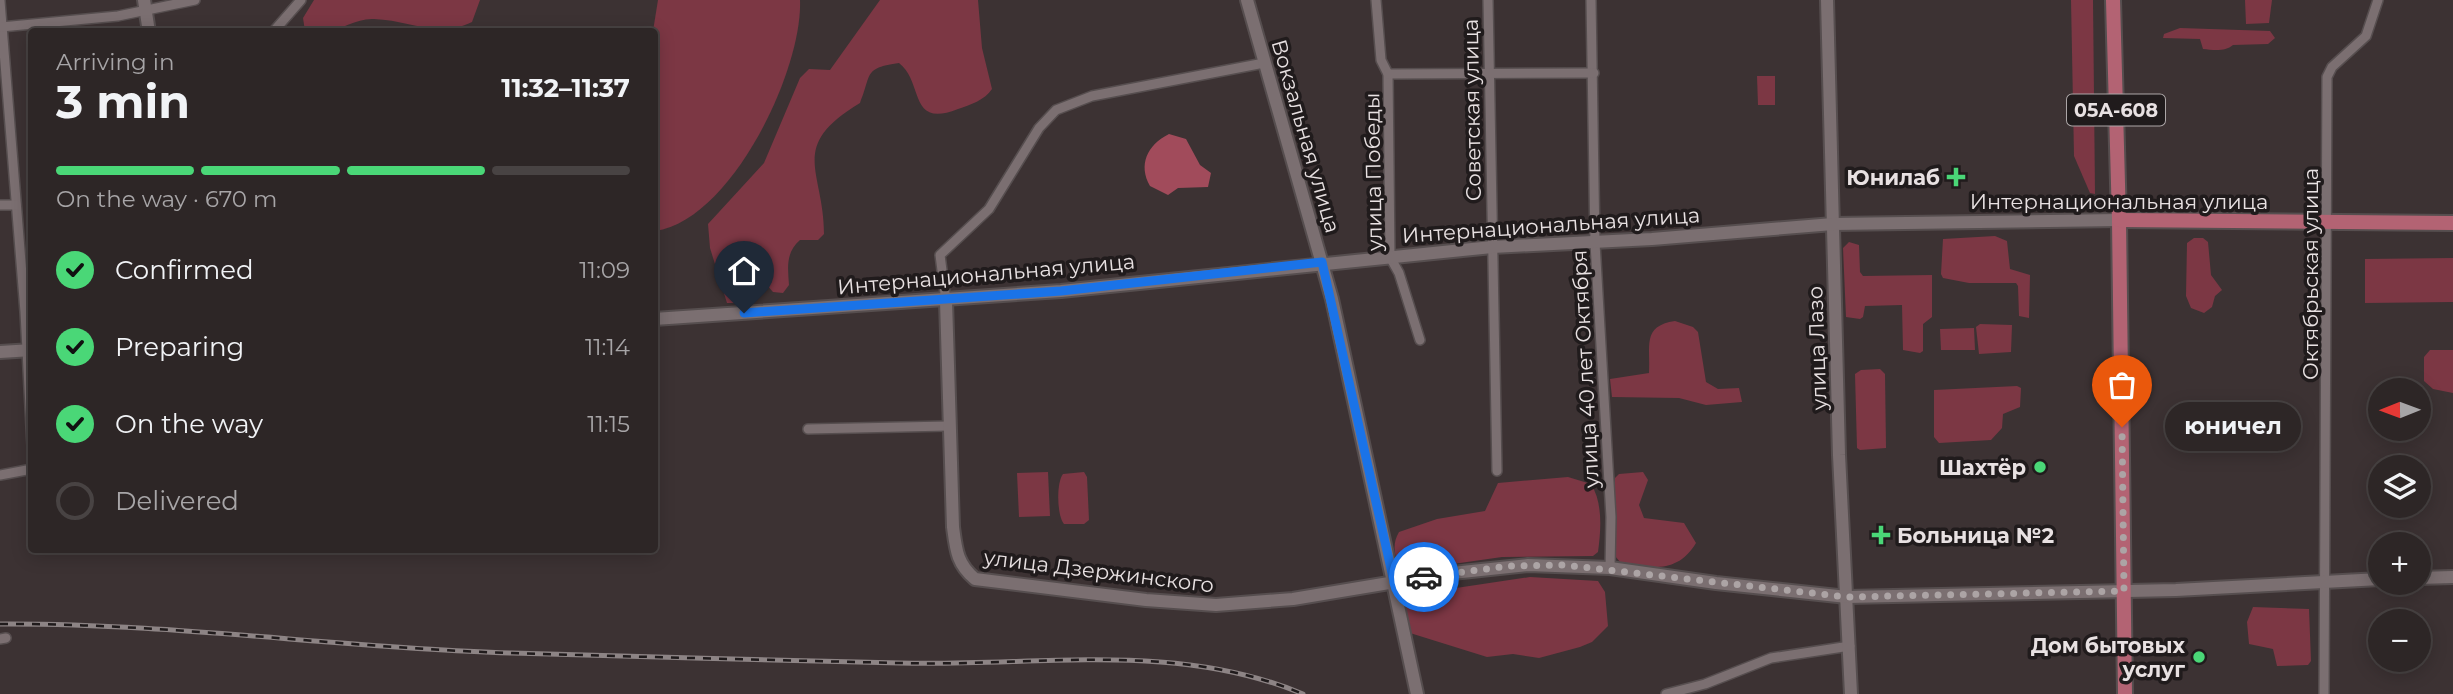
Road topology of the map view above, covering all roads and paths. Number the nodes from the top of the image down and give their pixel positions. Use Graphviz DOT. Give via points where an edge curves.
graph roads {
  1 [pos="195,0"];
  2 [pos="301,0"];
  3 [pos="1247,0"];
  4 [pos="1376,0"];
  5 [pos="1488,0"];
  6 [pos="1591,0"];
  7 [pos="1827,0"];
  8 [pos="2113,0"];
  9 [pos="2378,0"];
  10 [pos="0,1"];
  11 [pos="145,5"];
  12 [pos="1,27"];
  13 [pos="148,28"];
  14 [pos="276,28"];
  15 [pos="2,58"];
  16 [pos="1264,63"];
  17 [pos="1594,73"];
  18 [pos="1388,74"];
  19 [pos="1490,74"];
  20 [pos="0,205"];
  21 [pos="16,205"];
  22 [pos="2119,220"];
  23 [pos="2327,223"];
  24 [pos="2453,223"];
  25 [pos="1833,224"];
  26 [pos="1595,243"];
  27 [pos="1492,247"];
  28 [pos="1390,257"];
  29 [pos="1322,262"];
  30 [pos="946,300"];
  31 [pos="658,319"];
  32 [pos="28,339"];
  33 [pos="1420,340"];
  34 [pos="28,350"];
  35 [pos="0,352"];
  36 [pos="948,426"];
  37 [pos="808,429"];
  38 [pos="28,471"];
  39 [pos="1497,471"];
  40 [pos="0,475"];
  41 [pos="1610,568"];
  42 [pos="2453,577"];
  43 [pos="2431,578"];
  44 [pos="2368,579"];
  45 [pos="2325,581"];
  46 [pos="1394,582"];
  47 [pos="2124,591"];
  48 [pos="1847,597"];
  49 [pos="1850,646"];
  50 [pos="1417,694"];
  51 [pos="1666,694"];
  52 [pos="1851,694"];
  53 [pos="2125,694"];
  54 [pos="2324,694"];
  1 -- 11 [label="street"];
  2 -- 14 [label="street"];
  3 -- 16 [label="main road, Вокзальная улица"];
  4 -- 18 [label="street, улица Победы" via="1381,60"];
  5 -- 19 [label="street, Советская улица"];
  6 -- 17 [label="street, улица 40 лет Октября"];
  7 -- 25 [label="main road, улица Лазо"];
  8 -- 22 [label="main road, 05А-608"];
  9 -- 23 [label="street, Октябрьская улица" via="2367,36 2328,72"];
  10 -- 12 [label="street"];
  11 -- 12 [label="street"];
  11 -- 13 [label="main road"];
  12 -- 15 [label="street"];
  15 -- 21 [label="street"];
  16 -- 29 [label="main road, Вокзальная улица"];
  16 -- 30 [label="street" via="1091,96 1056,110 1039,128 989,209 940,255"];
  17 -- 19 [label="street"];
  17 -- 26 [label="street, улица 40 лет Октября"];
  18 -- 19 [label="street"];
  18 -- 28 [label="street, улица Победы"];
  19 -- 27 [label="street, Советская улица"];
  20 -- 21 [label="street"];
  21 -- 32 [label="street"];
  22 -- 23 [label="main road, Интернациональная улица"];
  22 -- 25 [label="main road, Интернациональная улица"];
  22 -- 47 [label="main road, 05А-608"];
  23 -- 24 [label="main road, Интернациональная улица"];
  23 -- 45 [label="street, Октябрьская улица"];
  25 -- 26 [label="main road, Интернациональная улица"];
  25 -- 48 [label="main road, улица Лазо"];
  26 -- 27 [label="main road, Интернациональная улица"];
  26 -- 41 [label="street, улица 40 лет Октября" via="1610,480"];
  27 -- 28 [label="main road, Интернациональная улица"];
  27 -- 39 [label="street, Советская улица"];
  28 -- 29 [label="main road, Интернациональная улица"];
  28 -- 33 [label="street, улица Победы"];
  29 -- 30 [label="main road, Интернациональная улица"];
  29 -- 46 [label="main road, Вокзальная улица"];
  30 -- 31 [label="main road, Интернациональная улица"];
  30 -- 36 [label="main road, улица Дзержинского"];
  34 -- 35 [label="main road"];
  36 -- 37 [label="street"];
  36 -- 46 [label="main road, улица Дзержинского" via="956,553 962,568 975,579 1216,605 1293,599"];
  38 -- 40 [label="street"];
  41 -- 46 [label="main road, улица Дзержинского" via="1509,566"];
  41 -- 48 [label="main road, улица Дзержинского"];
  42 -- 43 [label="main road"];
  44 -- 45 [label="main road, улица Дзержинского"];
  45 -- 47 [label="main road, улица Дзержинского"];
  45 -- 54 [label="street, Октябрьская улица"];
  46 -- 50 [label="main road, Вокзальная улица"];
  47 -- 48 [label="main road, улица Дзержинского"];
  47 -- 53 [label="main road, 05А-608"];
  48 -- 49 [label="main road, улица Лазо"];
  49 -- 51 [label="street" via="1771,658"];
  49 -- 52 [label="main road, улица Лазо"];
}
